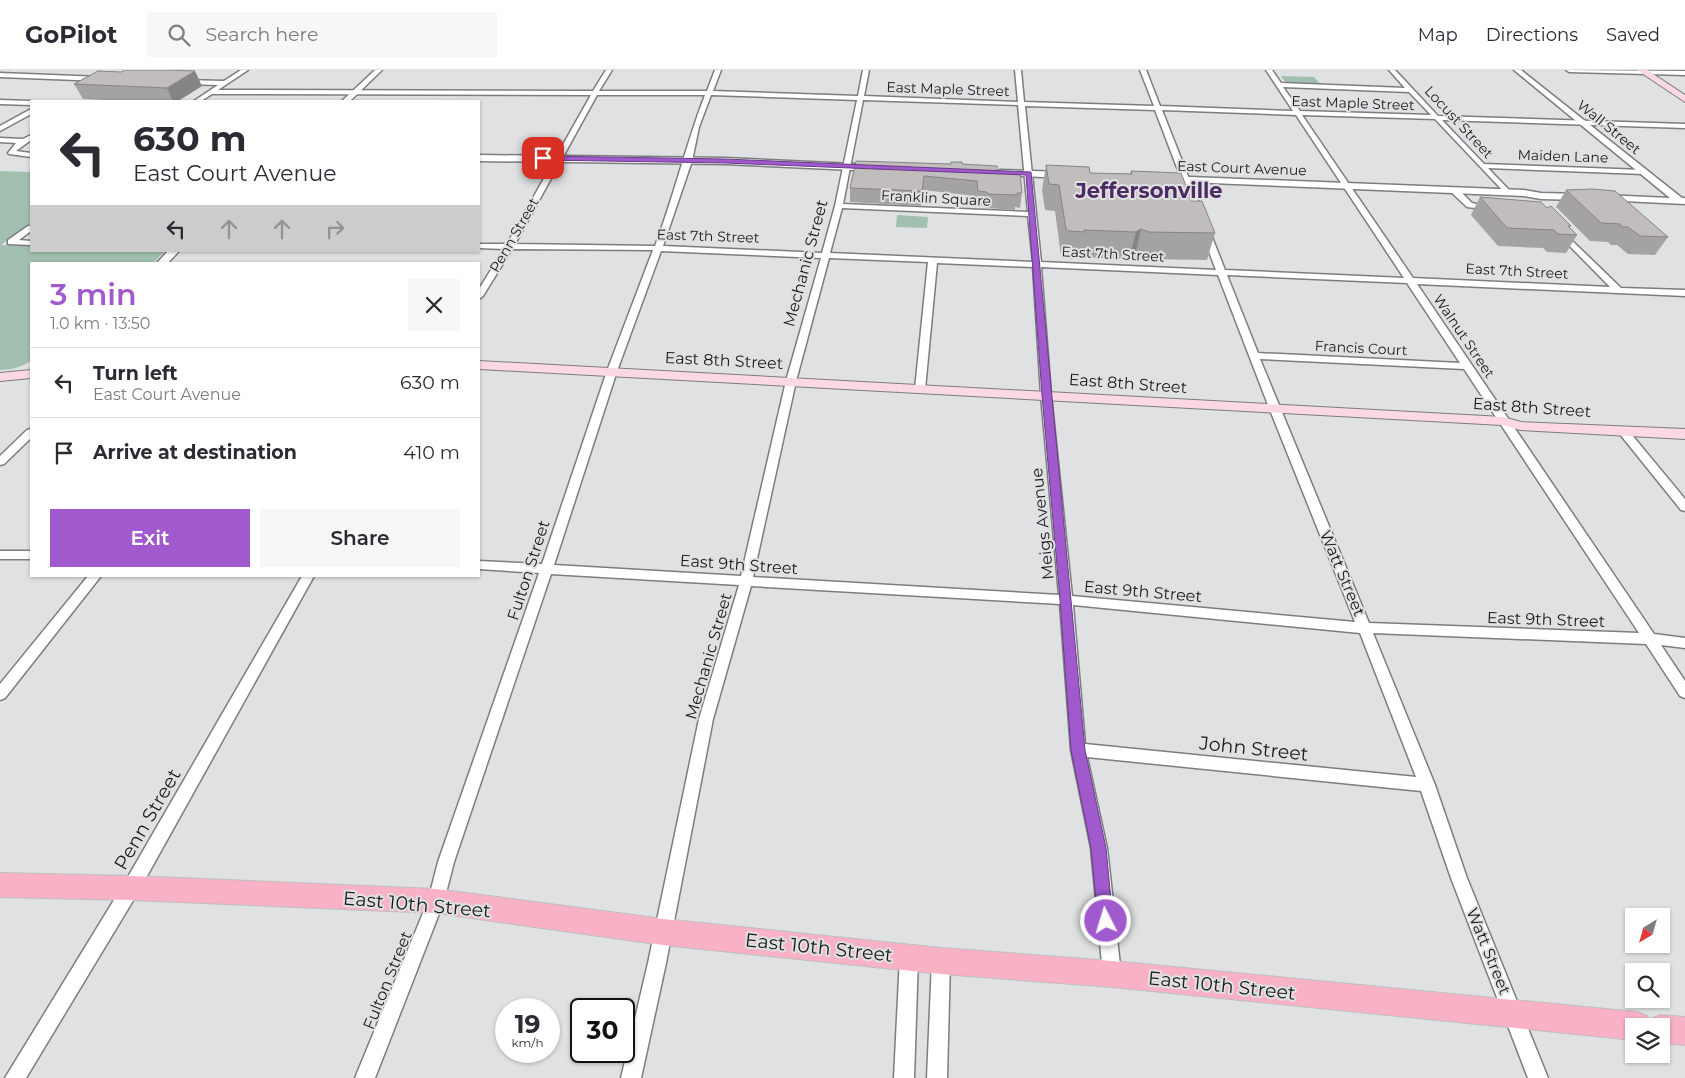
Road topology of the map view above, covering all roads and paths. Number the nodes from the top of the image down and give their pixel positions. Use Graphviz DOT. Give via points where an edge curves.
graph roads {
  1 [pos="100,70"];
  2 [pos="245,70"];
  3 [pos="379,70"];
  4 [pos="609,70"];
  5 [pos="718,70"];
  6 [pos="866,70"];
  7 [pos="1018,70"];
  8 [pos="1143,70"];
  9 [pos="1269,70"];
  10 [pos="1392,70"];
  11 [pos="1517,70"];
  12 [pos="1569,70"];
  13 [pos="1643,71"];
  14 [pos="1685,73"];
  15 [pos="0,75"];
  16 [pos="84,78"];
  17 [pos="112,79"];
  18 [pos="173,81"];
  19 [pos="224,83"];
  20 [pos="1279,85"];
  21 [pos="1410,90"];
  22 [pos="210,92"];
  23 [pos="356,93"];
  24 [pos="709,93"];
  25 [pos="594,94"];
  26 [pos="861,98"];
  27 [pos="1685,99"];
  28 [pos="198,100"];
  29 [pos="347,100"];
  30 [pos="0,102"];
  31 [pos="30,103"];
  32 [pos="1022,104"];
  33 [pos="1159,109"];
  34 [pos="30,112"];
  35 [pos="1298,114"];
  36 [pos="1437,118"];
  37 [pos="1583,123"];
  38 [pos="1685,126"];
  39 [pos="0,129"];
  40 [pos="30,138"];
  41 [pos="0,140"];
  42 [pos="24,141"];
  43 [pos="30,155"];
  44 [pos="480,158"];
  45 [pos="559,158"];
  46 [pos="688,161"];
  47 [pos="846,166"];
  48 [pos="1482,166"];
  49 [pos="886,168"];
  50 [pos="988,172"];
  51 [pos="1643,172"];
  52 [pos="1029,174"];
  53 [pos="1074,175"];
  54 [pos="1157,178"];
  55 [pos="1187,180"];
  56 [pos="1345,186"];
  57 [pos="1454,190"];
  58 [pos="1506,192"];
  59 [pos="1524,193"];
  60 [pos="1682,200"];
  61 [pos="1535,205"];
  62 [pos="839,206"];
  63 [pos="1497,208"];
  64 [pos="1032,214"];
  65 [pos="1552,223"];
  66 [pos="30,229"];
  67 [pos="30,243"];
  68 [pos="480,246"];
  69 [pos="510,246"];
  70 [pos="658,248"];
  71 [pos="173,252"];
  72 [pos="825,254"];
  73 [pos="932,259"];
  74 [pos="163,262"];
  75 [pos="1037,264"];
  76 [pos="1223,274"];
  77 [pos="1408,280"];
  78 [pos="1618,290"];
  79 [pos="1685,293"];
  80 [pos="480,294"];
  81 [pos="1255,356"];
  82 [pos="480,365"];
  83 [pos="1466,366"];
  84 [pos="612,371"];
  85 [pos="30,373"];
  86 [pos="0,377"];
  87 [pos="791,381"];
  88 [pos="920,389"];
  89 [pos="1046,395"];
  90 [pos="1275,410"];
  91 [pos="1503,421"];
  92 [pos="1623,431"];
  93 [pos="30,433"];
  94 [pos="1685,434"];
  95 [pos="0,462"];
  96 [pos="1685,507"];
  97 [pos="0,555"];
  98 [pos="30,555"];
  99 [pos="480,564"];
  100 [pos="546,567"];
  101 [pos="95,577"];
  102 [pos="307,577"];
  103 [pos="746,580"];
  104 [pos="1066,600"];
  105 [pos="1366,628"];
  106 [pos="1650,640"];
  107 [pos="1685,643"];
  108 [pos="1685,692"];
  109 [pos="0,694"];
  110 [pos="1078,750"];
  111 [pos="1427,785"];
  112 [pos="0,885"];
  113 [pos="131,888"];
  114 [pos="436,901"];
  115 [pos="663,932"];
  116 [pos="908,957"];
  117 [pos="941,960"];
  118 [pos="1112,974"];
  119 [pos="1514,1014"];
  120 [pos="1625,1025"];
  121 [pos="1670,1030"];
  122 [pos="1685,1031"];
  123 [pos="15,1078"];
  124 [pos="365,1078"];
  125 [pos="631,1078"];
  126 [pos="904,1078"];
  127 [pos="937,1078"];
  128 [pos="1538,1078"];
  1 -- 16 [label="street"];
  2 -- 19 [label="street"];
  3 -- 23 [label="street"];
  4 -- 25 [label="street, Penn Street"];
  5 -- 24 [label="street, Fulton Street"];
  6 -- 26 [label="street, Mechanic Street"];
  7 -- 32 [label="street, Meigs Avenue"];
  8 -- 33 [label="street, Watt Street"];
  9 -- 20 [label="street, Walnut Street"];
  10 -- 21 [label="street, Locust Street"];
  11 -- 37 [label="street, Wall Street"];
  12 -- 13 [label="street"];
  13 -- 14 [label="street"];
  13 -- 27 [label="main road"];
  15 -- 16 [label="street"];
  16 -- 17 [label="street"];
  18 -- 19 [label="street"];
  19 -- 22 [label="street"];
  20 -- 21 [label="street"];
  20 -- 35 [label="street, Walnut Street"];
  21 -- 36 [label="street, Locust Street"];
  22 -- 23 [label="street, East Maple Street"];
  22 -- 28 [label="street"];
  23 -- 25 [label="street, East Maple Street"];
  23 -- 29 [label="street"];
  24 -- 25 [label="street, East Maple Street"];
  24 -- 26 [label="street, East Maple Street"];
  24 -- 46 [label="street, Fulton Street"];
  25 -- 45 [label="street, Penn Street"];
  26 -- 32 [label="street, East Maple Street"];
  26 -- 47 [label="street, Mechanic Street"];
  30 -- 31 [label="street"];
  32 -- 33 [label="street, East Maple Street"];
  32 -- 52 [label="street, Meigs Avenue"];
  33 -- 35 [label="street, East Maple Street"];
  33 -- 55 [label="street, Watt Street"];
  34 -- 39 [label="street"];
  35 -- 36 [label="street, East Maple Street"];
  35 -- 56 [label="street, Walnut Street"];
  36 -- 37 [label="street, East Maple Street"];
  36 -- 48 [label="street, Locust Street"];
  37 -- 38 [label="street, East Maple Street"];
  37 -- 51 [label="street, Wall Street"];
  40 -- 42 [label="street"];
  41 -- 42 [label="street"];
  42 -- 43 [label="street" via="11,153"];
  44 -- 45 [label="street"];
  45 -- 46 [label="street"];
  45 -- 69 [label="street, Penn Street"];
  46 -- 47 [label="street"];
  46 -- 70 [label="street, Fulton Street"];
  47 -- 49 [label="street"];
  47 -- 62 [label="street, Mechanic Street"];
  48 -- 51 [label="street, Maiden Lane"];
  48 -- 58 [label="street, Locust Street"];
  50 -- 52 [label="street"];
  51 -- 60 [label="street, Wall Street"];
  52 -- 53 [label="street"];
  52 -- 64 [label="street, Meigs Avenue"];
  54 -- 55 [label="street, East Court Avenue"];
  55 -- 56 [label="street, East Court Avenue"];
  55 -- 76 [label="street, Watt Street"];
  56 -- 57 [label="street, East Court Avenue"];
  56 -- 77 [label="street, Walnut Street"];
  57 -- 58 [label="street, East Court Avenue"];
  57 -- 63 [label="street" via="1470,206"];
  58 -- 59 [label="street, East Court Avenue"];
  59 -- 60 [label="street, East Court Avenue"];
  59 -- 61 [label="street"];
  62 -- 64 [label="street, Franklin Square"];
  62 -- 72 [label="street, Mechanic Street"];
  64 -- 75 [label="street, Meigs Avenue"];
  65 -- 78 [label="street"];
  66 -- 67 [label="street" via="11,242"];
  68 -- 69 [label="street, East 7th Street"];
  69 -- 70 [label="street, East 7th Street"];
  69 -- 80 [label="street, Penn Street"];
  70 -- 72 [label="street, East 7th Street"];
  70 -- 84 [label="street, Fulton Street"];
  71 -- 74 [label="street"];
  72 -- 73 [label="street, East 7th Street"];
  72 -- 87 [label="street, Mechanic Street"];
  73 -- 75 [label="street, East 7th Street"];
  73 -- 88 [label="street"];
  75 -- 76 [label="street, East 7th Street"];
  75 -- 89 [label="street, Meigs Avenue"];
  76 -- 77 [label="street, East 7th Street"];
  76 -- 81 [label="street, Watt Street"];
  77 -- 78 [label="street, East 7th Street"];
  77 -- 83 [label="street, Walnut Street"];
  78 -- 79 [label="street, East 7th Street"];
  81 -- 83 [label="street, Francis Court"];
  81 -- 90 [label="street, Watt Street"];
  82 -- 84 [label="main road, East 8th Street"];
  83 -- 91 [label="street, Walnut Street"];
  84 -- 87 [label="main road, East 8th Street"];
  84 -- 100 [label="street, Fulton Street"];
  85 -- 86 [label="main road"];
  87 -- 88 [label="main road, East 8th Street"];
  87 -- 103 [label="street, Mechanic Street"];
  88 -- 89 [label="main road, East 8th Street"];
  89 -- 90 [label="main road, East 8th Street"];
  89 -- 104 [label="street, Meigs Avenue"];
  90 -- 91 [label="main road, East 8th Street"];
  90 -- 105 [label="street, Watt Street"];
  91 -- 92 [label="main road, East 8th Street" via="1520,426"];
  91 -- 106 [label="street, Walnut Street"];
  92 -- 94 [label="main road, East 8th Street"];
  92 -- 96 [label="street"];
  93 -- 95 [label="street"];
  97 -- 98 [label="street"];
  99 -- 100 [label="street, East 9th Street"];
  100 -- 103 [label="street, East 9th Street"];
  100 -- 114 [label="street, Fulton Street" via="446,862"];
  101 -- 109 [label="street"];
  102 -- 113 [label="street, Penn Street"];
  103 -- 104 [label="street, East 9th Street"];
  103 -- 115 [label="street, Mechanic Street" via="706,719"];
  104 -- 105 [label="street, East 9th Street"];
  104 -- 110 [label="street, Meigs Avenue"];
  105 -- 106 [label="street, East 9th Street"];
  105 -- 111 [label="street, Watt Street"];
  106 -- 107 [label="street, East 9th Street"];
  106 -- 108 [label="street, Walnut Street"];
  110 -- 111 [label="street, John Street"];
  110 -- 118 [label="street, Meigs Avenue" via="1099,848"];
  111 -- 119 [label="street, Watt Street"];
  112 -- 113 [label="main road, East 10th Street"];
  113 -- 114 [label="main road, East 10th Street"];
  113 -- 123 [label="street, Penn Street"];
  114 -- 115 [label="main road, East 10th Street"];
  114 -- 124 [label="street, Fulton Street"];
  115 -- 116 [label="main road, East 10th Street"];
  115 -- 125 [label="street, Mechanic Street"];
  116 -- 117 [label="main road, East 10th Street"];
  116 -- 126 [label="street"];
  117 -- 118 [label="main road, East 10th Street"];
  117 -- 127 [label="street"];
  118 -- 119 [label="main road, East 10th Street"];
  119 -- 120 [label="main road, East 10th Street"];
  119 -- 128 [label="street, Watt Street"];
  121 -- 122 [label="main road"];
}
